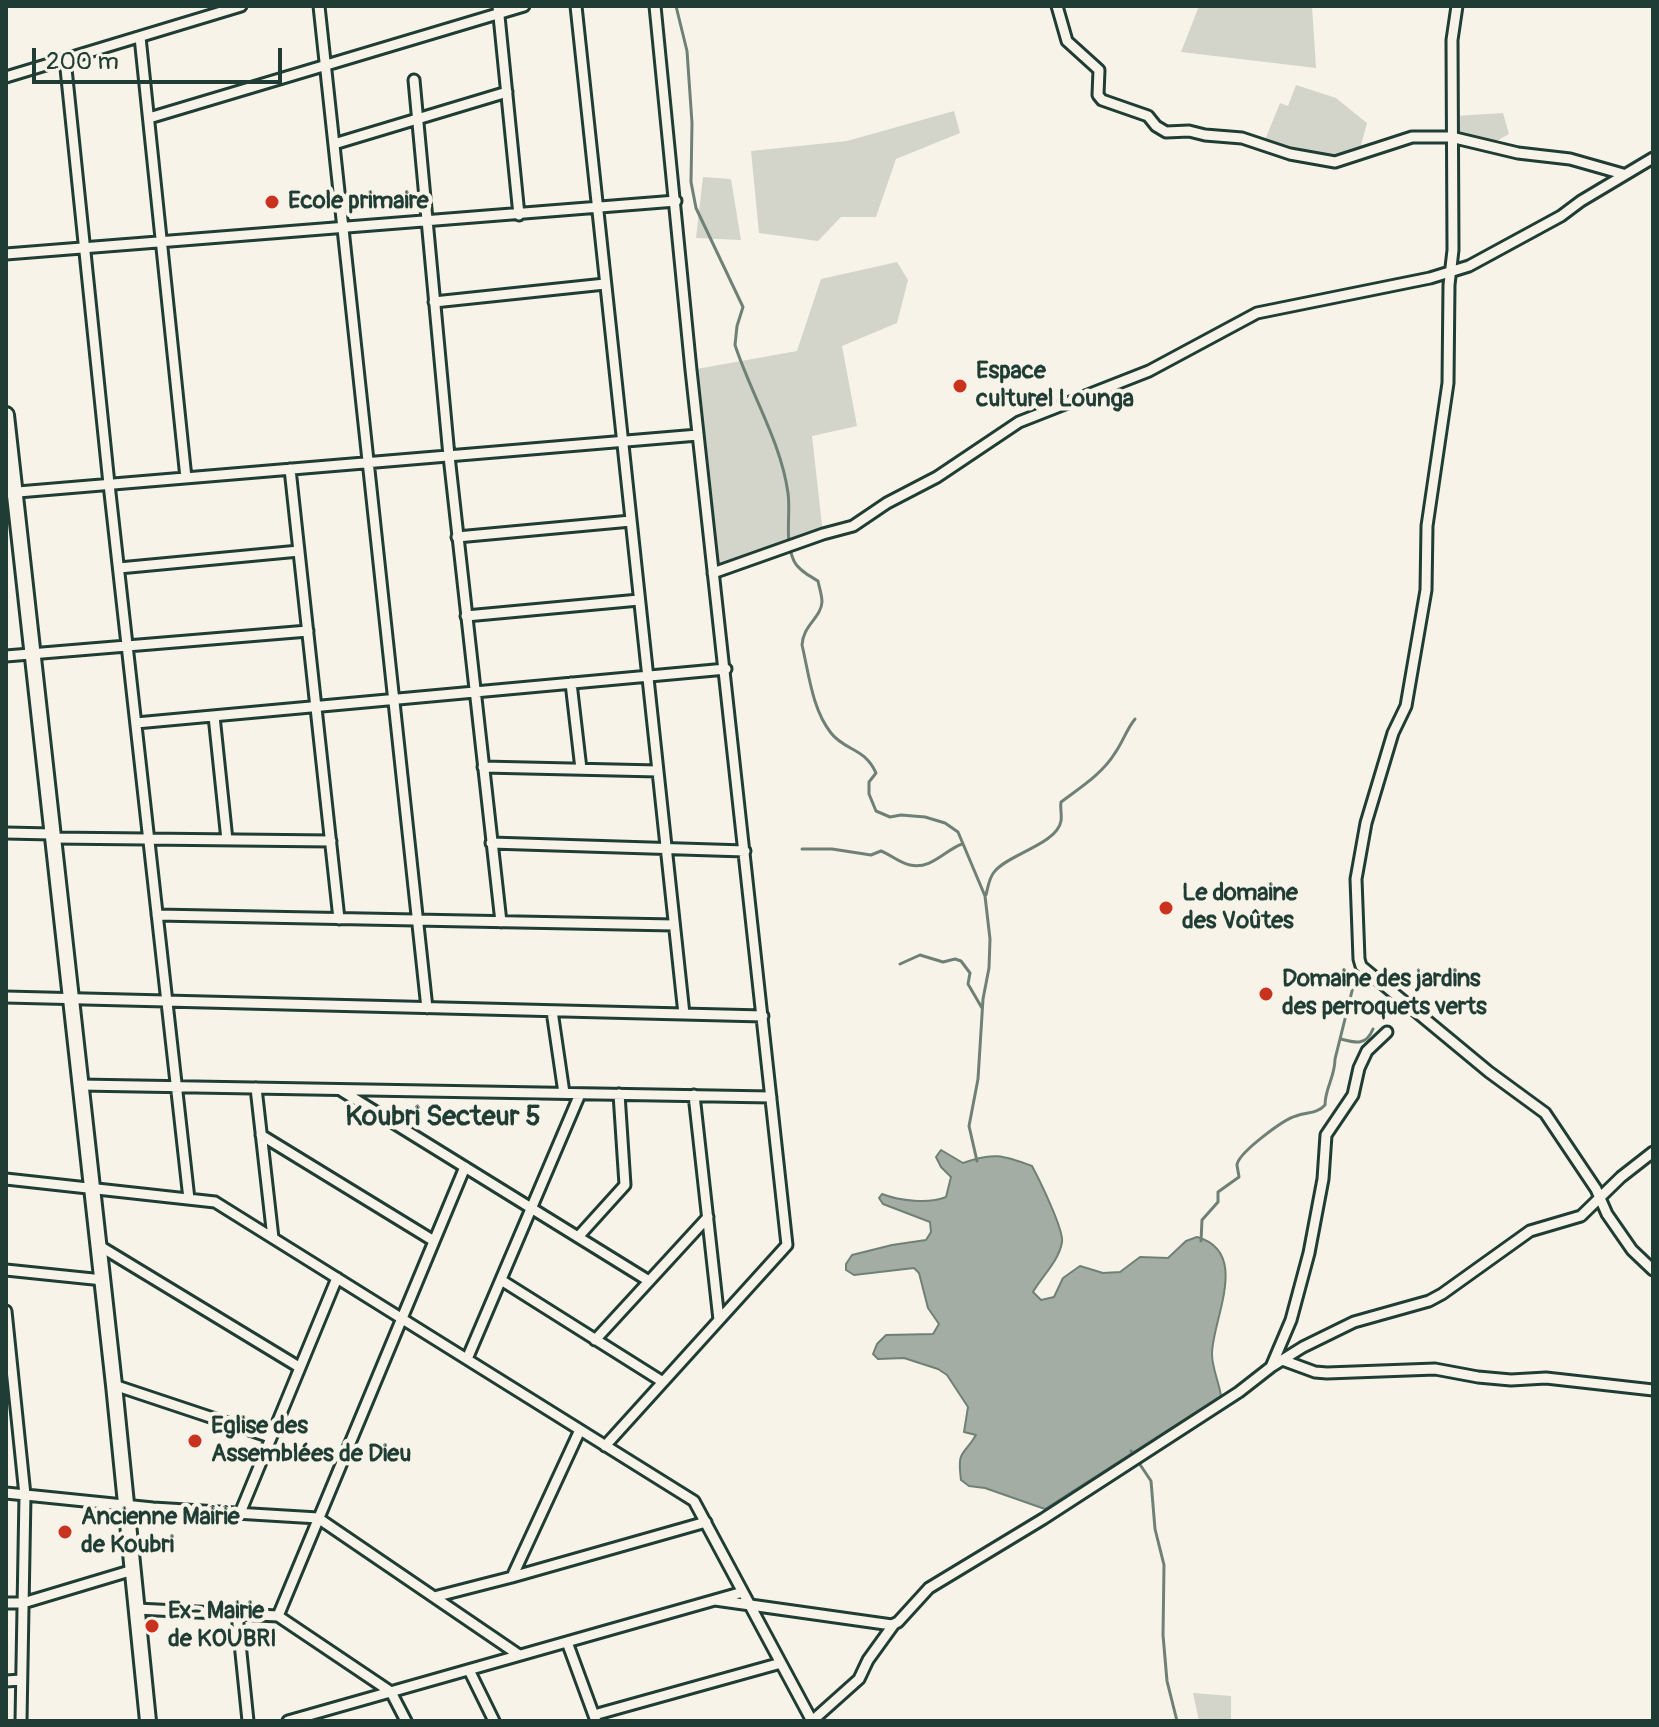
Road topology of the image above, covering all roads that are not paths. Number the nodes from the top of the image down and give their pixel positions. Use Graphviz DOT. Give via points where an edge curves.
graph roads {
  1 [pos="241,6"];
  2 [pos="319,6"];
  3 [pos="524,6"];
  4 [pos="576,6"];
  5 [pos="655,6"];
  6 [pos="1057,6"];
  7 [pos="1457,6"];
  8 [pos="498,10"];
  9 [pos="140,37"];
  10 [pos="65,59"];
  11 [pos="326,65"];
  12 [pos="6,77"];
  13 [pos="414,80"];
  14 [pos="507,92"];
  15 [pos="149,118"];
  16 [pos="418,119"];
  17 [pos="1451,137"];
  18 [pos="334,144"];
  19 [pos="1653,158"];
  20 [pos="1623,174"];
  21 [pos="676,201"];
  22 [pos="597,208"];
  23 [pos="519,215"];
  24 [pos="427,222"];
  25 [pos="343,229"];
  26 [pos="162,243"];
  27 [pos="85,249"];
  28 [pos="6,254"];
  29 [pos="1450,273"];
  30 [pos="605,284"];
  31 [pos="434,302"];
  32 [pos="6,415"];
  33 [pos="698,435"];
  34 [pos="622,441"];
  35 [pos="449,456"];
  36 [pos="369,462"];
  37 [pos="290,469"];
  38 [pos="186,478"];
  39 [pos="109,484"];
  40 [pos="10,492"];
  41 [pos="631,521"];
  42 [pos="457,537"];
  43 [pos="299,551"];
  44 [pos="119,568"];
  45 [pos="713,573"];
  46 [pos="639,600"];
  47 [pos="466,616"];
  48 [pos="308,631"];
  49 [pos="127,647"];
  50 [pos="32,654"];
  51 [pos="6,656"];
  52 [pos="726,669"];
  53 [pos="648,676"];
  54 [pos="571,683"];
  55 [pos="474,692"];
  56 [pos="394,699"];
  57 [pos="316,707"];
  58 [pos="214,716"];
  59 [pos="136,723"];
  60 [pos="483,767"];
  61 [pos="581,769"];
  62 [pos="658,771"];
  63 [pos="6,833"];
  64 [pos="53,836"];
  65 [pos="149,839"];
  66 [pos="227,840"];
  67 [pos="331,841"];
  68 [pos="491,843"];
  69 [pos="666,848"];
  70 [pos="745,851"];
  71 [pos="157,915"];
  72 [pos="339,919"];
  73 [pos="418,920"];
  74 [pos="501,922"];
  75 [pos="674,925"];
  76 [pos="6,997"];
  77 [pos="71,999"];
  78 [pos="167,1001"];
  79 [pos="427,1008"];
  80 [pos="552,1011"];
  81 [pos="684,1014"];
  82 [pos="763,1016"];
  83 [pos="1387,1032"];
  84 [pos="80,1085"];
  85 [pos="177,1087"];
  86 [pos="256,1088"];
  87 [pos="339,1089"];
  88 [pos="564,1093"];
  89 [pos="580,1094"];
  90 [pos="619,1094"];
  91 [pos="694,1095"];
  92 [pos="771,1097"];
  93 [pos="261,1135"];
  94 [pos="1653,1152"];
  95 [pos="465,1167"];
  96 [pos="6,1179"];
  97 [pos="92,1187"];
  98 [pos="189,1199"];
  99 [pos="1600,1199"];
  100 [pos="532,1208"];
  101 [pos="708,1217"];
  102 [pos="578,1237"];
  103 [pos="273,1238"];
  104 [pos="434,1241"];
  105 [pos="98,1245"];
  106 [pos="6,1270"];
  107 [pos="1653,1270"];
  108 [pos="337,1278"];
  109 [pos="103,1280"];
  110 [pos="501,1280"];
  111 [pos="649,1281"];
  112 [pos="6,1311"];
  113 [pos="401,1319"];
  114 [pos="719,1320"];
  115 [pos="595,1340"];
  116 [pos="8,1354"];
  117 [pos="467,1359"];
  118 [pos="1285,1361"];
  119 [pos="299,1367"];
  120 [pos="1271,1367"];
  121 [pos="663,1382"];
  122 [pos="114,1385"];
  123 [pos="1653,1390"];
  124 [pos="580,1430"];
  125 [pos="270,1437"];
  126 [pos="605,1446"];
  127 [pos="6,1493"];
  128 [pos="25,1495"];
  129 [pos="126,1505"];
  130 [pos="240,1513"];
  131 [pos="318,1518"];
  132 [pos="706,1522"];
  133 [pos="133,1570"];
  134 [pos="512,1577"];
  135 [pos="743,1592"];
  136 [pos="434,1597"];
  137 [pos="715,1600"];
  138 [pos="6,1603"];
  139 [pos="23,1603"];
  140 [pos="749,1603"];
  141 [pos="137,1609"];
  142 [pos="237,1614"];
  143 [pos="278,1616"];
  144 [pos="895,1624"];
  145 [pos="567,1642"];
  146 [pos="519,1655"];
  147 [pos="781,1663"];
  148 [pos="469,1670"];
  149 [pos="21,1680"];
  150 [pos="6,1681"];
  151 [pos="391,1692"];
  152 [pos="595,1718"];
  153 [pos="146,1720"];
  154 [pos="21,1721"];
  155 [pos="248,1721"];
  156 [pos="288,1721"];
  157 [pos="406,1721"];
  158 [pos="494,1721"];
  159 [pos="812,1721"];
  1 -- 9 [label="street"];
  2 -- 11 [label="street"];
  3 -- 8 [label="street"];
  4 -- 22 [label="street"];
  5 -- 21 [label="street"];
  6 -- 17 [label="street" via="1067,41 1099,70 1102,100 1148,116 1166,132 1242,138 1335,162 1412,137"];
  7 -- 17 [label="street"];
  8 -- 11 [label="street"];
  8 -- 14 [label="street"];
  9 -- 10 [label="street"];
  9 -- 15 [label="street"];
  10 -- 12 [label="street"];
  10 -- 27 [label="street"];
  11 -- 15 [label="street"];
  11 -- 18 [label="street"];
  13 -- 16 [label="street"];
  14 -- 16 [label="street"];
  14 -- 23 [label="street"];
  15 -- 26 [label="street"];
  16 -- 18 [label="street"];
  16 -- 24 [label="street"];
  17 -- 20 [label="street"];
  17 -- 29 [label="street"];
  18 -- 25 [label="street"];
  19 -- 20 [label="street"];
  20 -- 29 [label="street" via="1509,246"];
  21 -- 22 [label="street"];
  21 -- 33 [label="street"];
  22 -- 23 [label="street"];
  22 -- 30 [label="street"];
  23 -- 24 [label="street"];
  24 -- 25 [label="street"];
  24 -- 31 [label="street"];
  25 -- 26 [label="street"];
  25 -- 36 [label="street"];
  26 -- 27 [label="street"];
  26 -- 38 [label="street"];
  27 -- 28 [label="street"];
  27 -- 39 [label="street"];
  29 -- 45 [label="street" via="1257,313 1149,371 1019,422 853,526"];
  29 -- 99 [label="street" via="1448,383 1427,526 1426,590 1406,706 1366,823 1356,879 1359,959 1399,998 1545,1113"];
  30 -- 31 [label="street"];
  30 -- 34 [label="street"];
  31 -- 35 [label="street"];
  32 -- 40 [label="highway"];
  33 -- 34 [label="street"];
  33 -- 45 [label="street"];
  34 -- 35 [label="street"];
  34 -- 41 [label="street"];
  35 -- 36 [label="street"];
  35 -- 42 [label="street"];
  36 -- 37 [label="street"];
  36 -- 56 [label="street"];
  37 -- 38 [label="street"];
  37 -- 43 [label="street"];
  38 -- 39 [label="street"];
  39 -- 40 [label="street"];
  39 -- 44 [label="street"];
  40 -- 50 [label="highway"];
  41 -- 42 [label="street"];
  41 -- 46 [label="street"];
  42 -- 47 [label="street"];
  43 -- 44 [label="street"];
  43 -- 48 [label="street"];
  44 -- 49 [label="street"];
  45 -- 52 [label="street"];
  46 -- 47 [label="street"];
  46 -- 53 [label="street"];
  47 -- 55 [label="street"];
  48 -- 49 [label="street"];
  48 -- 57 [label="street"];
  49 -- 50 [label="street"];
  49 -- 59 [label="street"];
  50 -- 51 [label="street"];
  50 -- 64 [label="highway"];
  52 -- 53 [label="street"];
  52 -- 70 [label="street"];
  53 -- 54 [label="street"];
  53 -- 62 [label="street"];
  54 -- 55 [label="street"];
  54 -- 61 [label="street"];
  55 -- 56 [label="street"];
  55 -- 60 [label="street"];
  56 -- 57 [label="street"];
  56 -- 73 [label="street"];
  57 -- 58 [label="street"];
  57 -- 67 [label="street"];
  58 -- 59 [label="street"];
  58 -- 66 [label="street"];
  59 -- 65 [label="street"];
  60 -- 61 [label="street"];
  60 -- 68 [label="street"];
  61 -- 62 [label="street"];
  62 -- 69 [label="street"];
  63 -- 64 [label="street"];
  64 -- 65 [label="street"];
  64 -- 77 [label="highway"];
  65 -- 66 [label="street"];
  65 -- 71 [label="street"];
  66 -- 67 [label="street"];
  67 -- 72 [label="street"];
  68 -- 69 [label="street"];
  68 -- 74 [label="street"];
  69 -- 70 [label="street"];
  69 -- 75 [label="street"];
  70 -- 82 [label="street"];
  71 -- 72 [label="street"];
  71 -- 78 [label="street"];
  72 -- 73 [label="street"];
  73 -- 74 [label="street"];
  73 -- 79 [label="street"];
  74 -- 75 [label="street"];
  75 -- 81 [label="street"];
  76 -- 77 [label="street"];
  77 -- 78 [label="street"];
  77 -- 84 [label="highway"];
  78 -- 79 [label="street"];
  78 -- 85 [label="street"];
  79 -- 80 [label="street"];
  80 -- 81 [label="street"];
  80 -- 88 [label="street"];
  81 -- 82 [label="street"];
  82 -- 92 [label="street"];
  83 -- 120 [label="street" via="1367,1051 1353,1095 1326,1135 1309,1253 1291,1320"];
  84 -- 85 [label="street"];
  84 -- 97 [label="highway"];
  85 -- 86 [label="street"];
  85 -- 98 [label="street"];
  86 -- 87 [label="street"];
  86 -- 93 [label="street"];
  87 -- 88 [label="street"];
  87 -- 95 [label="street"];
  88 -- 89 [label="street"];
  89 -- 90 [label="street"];
  89 -- 100 [label="street"];
  90 -- 91 [label="street"];
  90 -- 102 [label="street" via="625,1185"];
  91 -- 92 [label="street"];
  91 -- 101 [label="street"];
  92 -- 114 [label="street" via="787,1245"];
  93 -- 103 [label="street"];
  93 -- 104 [label="street"];
  94 -- 99 [label="street"];
  95 -- 100 [label="street"];
  95 -- 104 [label="street"];
  96 -- 97 [label="street"];
  97 -- 98 [label="street"];
  97 -- 105 [label="highway"];
  98 -- 103 [label="street" via="215,1202"];
  99 -- 107 [label="street" via="1632,1250"];
  99 -- 118 [label="street" via="1581,1216 1514,1240 1429,1301 1354,1322"];
  100 -- 102 [label="street"];
  100 -- 110 [label="street"];
  101 -- 111 [label="street"];
  101 -- 114 [label="street"];
  102 -- 111 [label="street"];
  103 -- 108 [label="street"];
  104 -- 113 [label="street"];
  105 -- 109 [label="highway"];
  105 -- 119 [label="street"];
  106 -- 109 [label="street"];
  108 -- 113 [label="street"];
  108 -- 119 [label="street"];
  109 -- 122 [label="highway"];
  110 -- 115 [label="street"];
  110 -- 117 [label="street"];
  111 -- 115 [label="street"];
  112 -- 116 [label="street"];
  113 -- 117 [label="street"];
  113 -- 131 [label="street"];
  114 -- 121 [label="street"];
  115 -- 121 [label="street"];
  116 -- 128 [label="street"];
  117 -- 124 [label="street"];
  118 -- 120 [label="street"];
  118 -- 123 [label="street" via="1327,1373 1435,1369"];
  119 -- 125 [label="street"];
  120 -- 144 [label="street" via="929,1588"];
  121 -- 126 [label="street"];
  122 -- 125 [label="street"];
  122 -- 129 [label="highway"];
  124 -- 126 [label="street"];
  124 -- 134 [label="street"];
  125 -- 130 [label="street"];
  126 -- 132 [label="street" via="694,1501"];
  127 -- 128 [label="street"];
  128 -- 129 [label="street"];
  128 -- 139 [label="street"];
  129 -- 130 [label="street"];
  129 -- 133 [label="highway"];
  130 -- 131 [label="street"];
  131 -- 136 [label="street"];
  131 -- 143 [label="street"];
  132 -- 134 [label="street"];
  132 -- 135 [label="street"];
  133 -- 139 [label="street"];
  133 -- 141 [label="highway"];
  134 -- 136 [label="street"];
  135 -- 137 [label="street"];
  135 -- 140 [label="street"];
  136 -- 146 [label="street"];
  137 -- 140 [label="street"];
  137 -- 145 [label="street"];
  138 -- 139 [label="street"];
  139 -- 149 [label="street"];
  140 -- 144 [label="street"];
  140 -- 147 [label="street"];
  141 -- 142 [label="street"];
  141 -- 153 [label="highway"];
  142 -- 143 [label="street"];
  142 -- 155 [label="street"];
  143 -- 151 [label="street"];
  144 -- 159 [label="street" via="859,1679"];
  145 -- 146 [label="street"];
  145 -- 152 [label="street"];
  146 -- 148 [label="street"];
  147 -- 152 [label="street"];
  147 -- 159 [label="street"];
  148 -- 151 [label="street"];
  148 -- 158 [label="street"];
  149 -- 150 [label="street"];
  149 -- 154 [label="street"];
  151 -- 156 [label="street"];
  151 -- 157 [label="street"];
}
